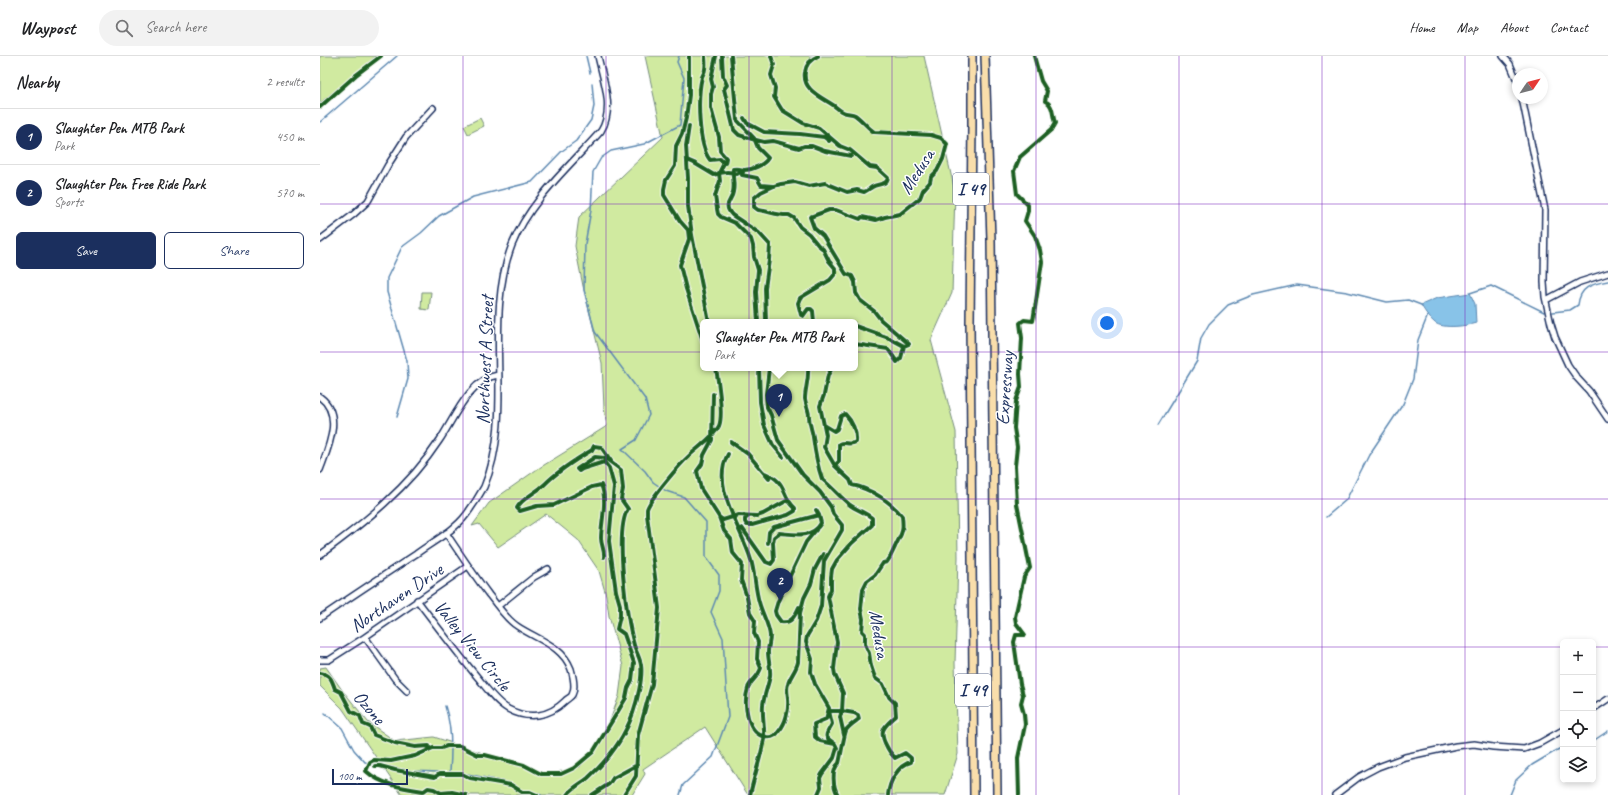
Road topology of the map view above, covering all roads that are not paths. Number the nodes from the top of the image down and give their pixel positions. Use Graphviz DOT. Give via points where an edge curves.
graph roads {
  1 [pos="598,56"];
  2 [pos="972,56"];
  3 [pos="985,56"];
  4 [pos="1503,56"];
  5 [pos="1512,69"];
  6 [pos="1523,104"];
  7 [pos="433,108"];
  8 [pos="320,240"];
  9 [pos="1608,273"];
  10 [pos="1546,300"];
  11 [pos="498,375"];
  12 [pos="320,397"];
  13 [pos="1608,419"];
  14 [pos="320,470"];
  15 [pos="446,533"];
  16 [pos="320,555"];
  17 [pos="468,566"];
  18 [pos="548,568"];
  19 [pos="417,600"];
  20 [pos="498,606"];
  21 [pos="320,618"];
  22 [pos="365,637"];
  23 [pos="320,660"];
  24 [pos="407,690"];
  25 [pos="1608,699"];
  26 [pos="1596,707"];
  27 [pos="1560,732"];
  28 [pos="974,795"];
  29 [pos="997,795"];
  30 [pos="1335,795"];
  1 -- 11 [label="street, Northwest A Street" via="608,105 606,123 534,207 522,224 512,246 499,304"];
  2 -- 28 [label="highway, I 49" via="970,323"];
  3 -- 29 [label="highway, I 49" via="991,240"];
  4 -- 5 [label="street"];
  6 -- 10 [label="street" via="1545,210"];
  7 -- 8 [label="street" via="406,136 368,201"];
  9 -- 10 [label="street" via="1580,282"];
  10 -- 13 [label="street" via="1555,337 1568,365"];
  11 -- 15 [label="street, Northwest A Street" via="493,458 483,488 465,516"];
  11 -- 16 [label="street" via="483,380 470,391 411,479"];
  12 -- 14 [label="street" via="330,409 334,423"];
  15 -- 17 [label="street, Valley View Circle"];
  15 -- 21 [label="street, Northwest A Street"];
  17 -- 19 [label="street, Northaven Drive"];
  17 -- 20 [label="street, Valley View Circle"];
  18 -- 20 [label="street"];
  19 -- 20 [label="street, Valley View Circle" via="482,683 507,708 521,715 540,716 549,713 573,694 574,681 570,667 560,652 518,627"];
  19 -- 22 [label="street, Northaven Drive"];
  22 -- 23 [label="street, Northaven Drive" via="328,660"];
  22 -- 24 [label="street" via="395,679"];
  25 -- 26 [label="street"];
  27 -- 30 [label="street" via="1524,749 1474,744 1405,757 1359,776"];
}
